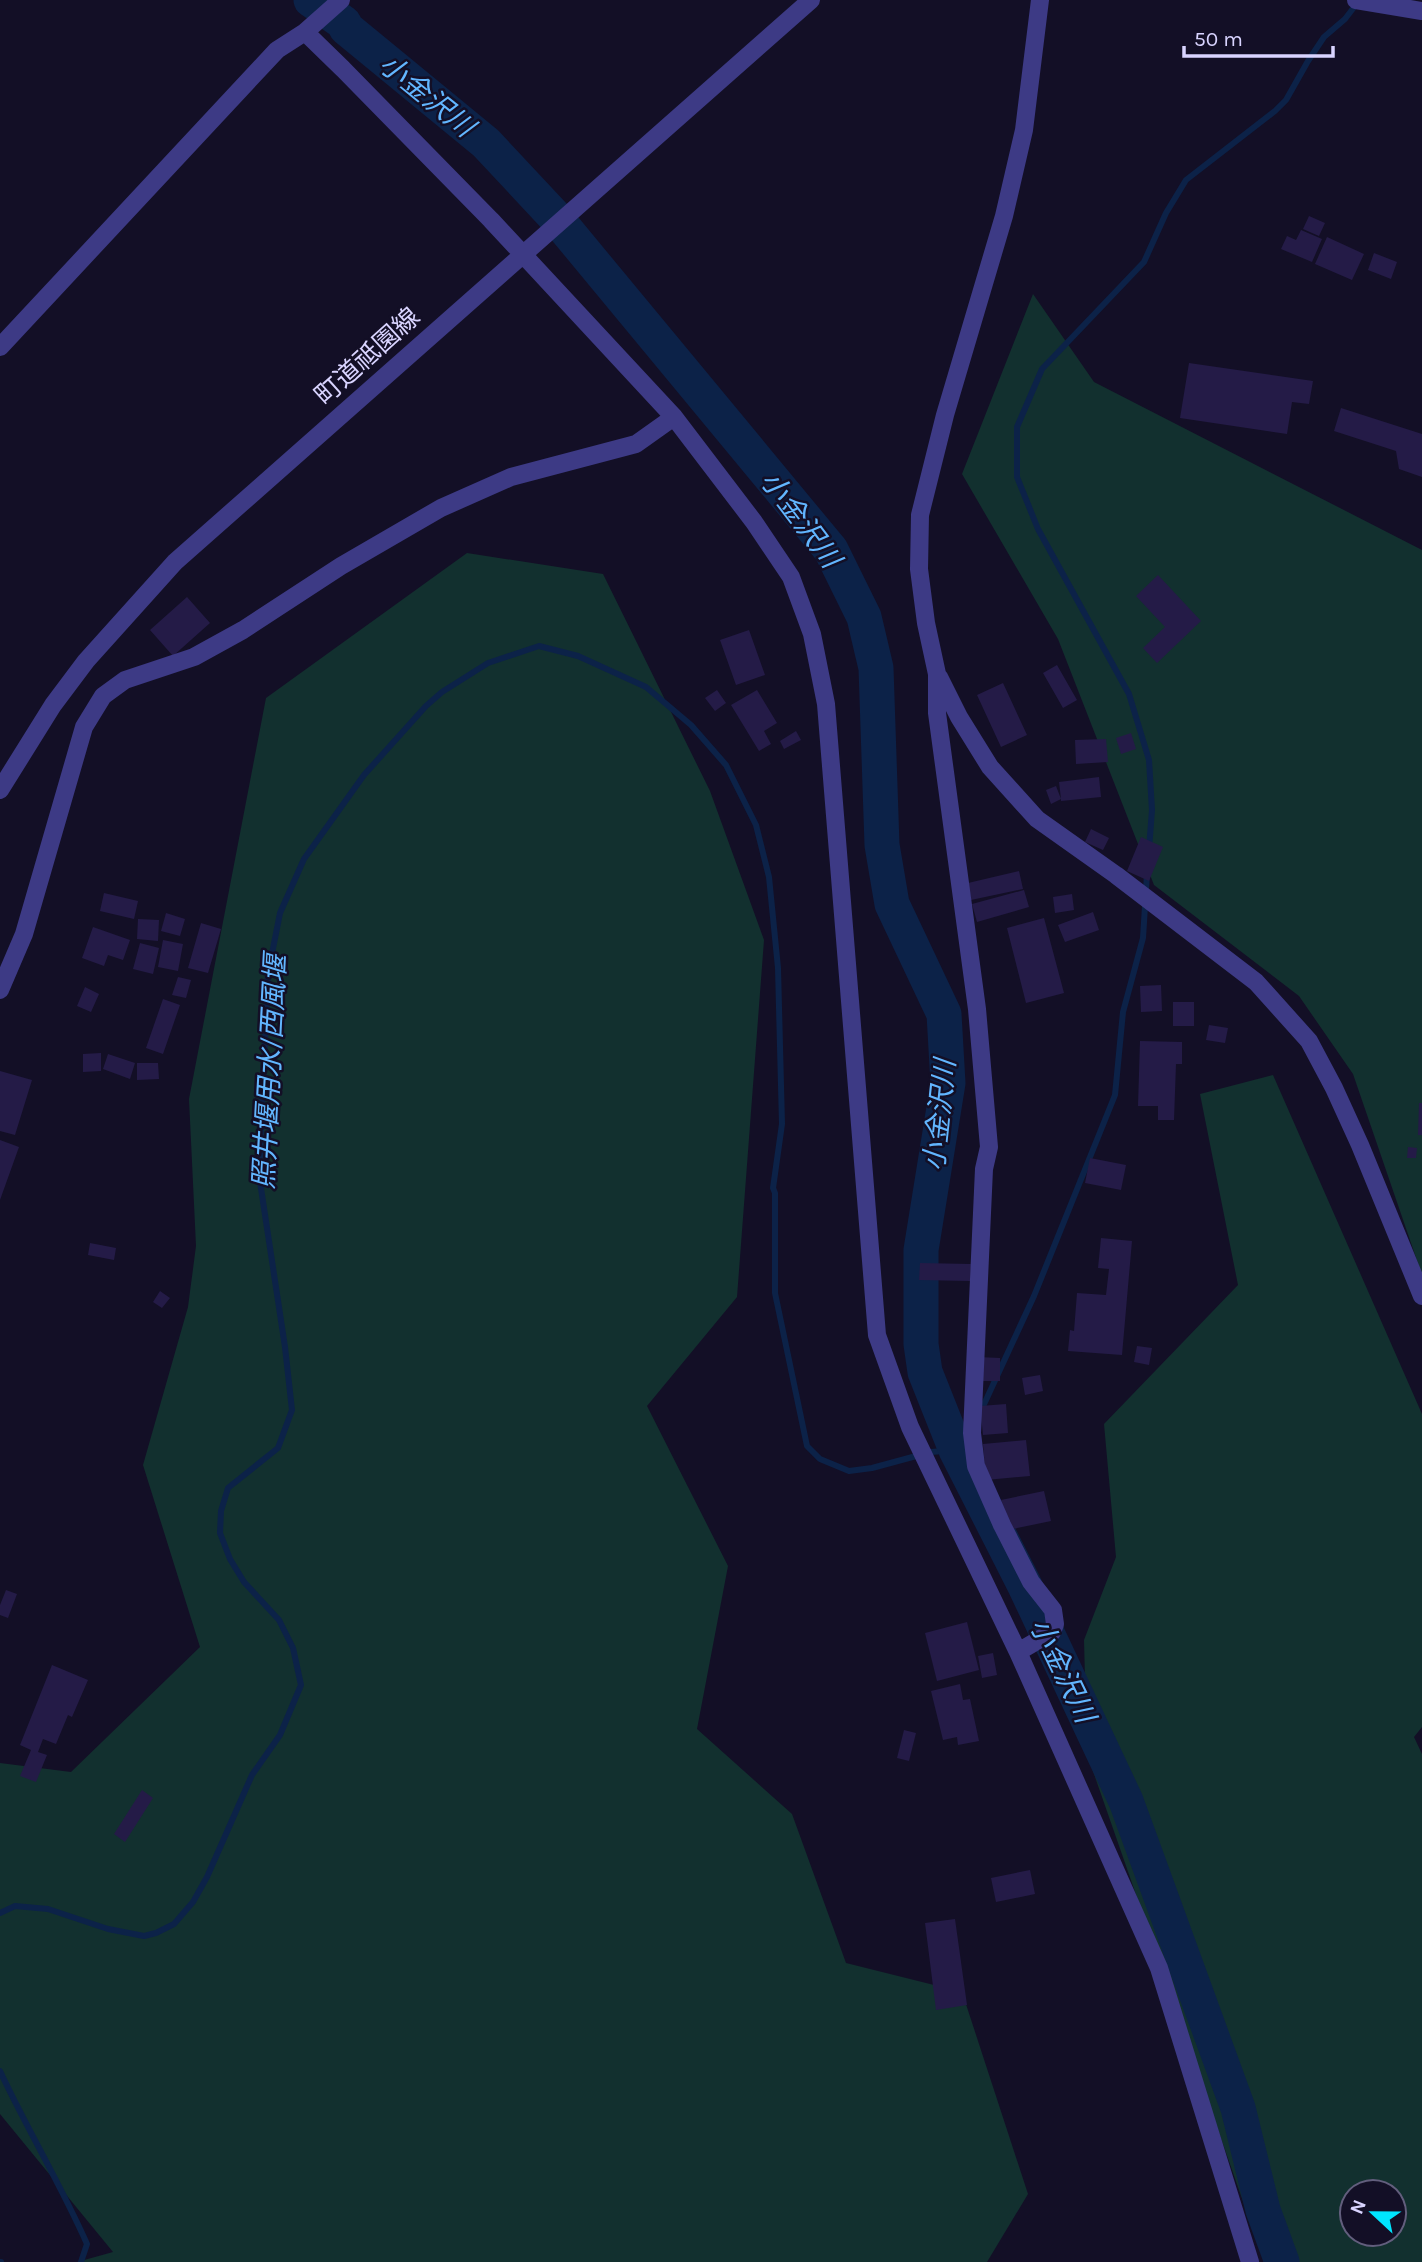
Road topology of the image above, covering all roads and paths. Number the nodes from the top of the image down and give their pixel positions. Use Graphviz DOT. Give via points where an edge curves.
graph roads {
  1 [pos="341,0"];
  2 [pos="811,0"];
  3 [pos="1040,0"];
  4 [pos="1356,0"];
  5 [pos="1422,11"];
  6 [pos="310,27"];
  7 [pos="523,253"];
  8 [pos="0,347"];
  9 [pos="674,417"];
  10 [pos="937,674"];
  11 [pos="0,790"];
  12 [pos="0,990"];
  13 [pos="1422,1296"];
  14 [pos="1018,1652"];
  15 [pos="1250,2262"];
  1 -- 6 [label="street"];
  2 -- 7 [label="street, 町道祗園線"];
  3 -- 10 [label="street" via="1021,142 1004,216 920,516 919,569"];
  4 -- 5 [label="street"];
  6 -- 7 [label="street" via="343,69"];
  6 -- 8 [label="street" via="277,50"];
  7 -- 9 [label="street"];
  7 -- 11 [label="street, 町道祗園線" via="175,562 86,661"];
  9 -- 12 [label="street" via="636,444 511,477 441,508 243,630 194,657 125,680 103,696 84,727 24,934"];
  9 -- 14 [label="street" via="791,577 812,634 825,704 877,1335 910,1427"];
  10 -- 13 [label="street" via="990,767 1037,819 1256,982 1309,1041 1360,1145"];
  10 -- 14 [label="street" via="937,713 977,1009 989,1147 984,1169 972,1433 976,1466 1031,1582 1053,1610 1055,1624 1052,1632"];
  14 -- 15 [label="street" via="1159,1968"];
}
